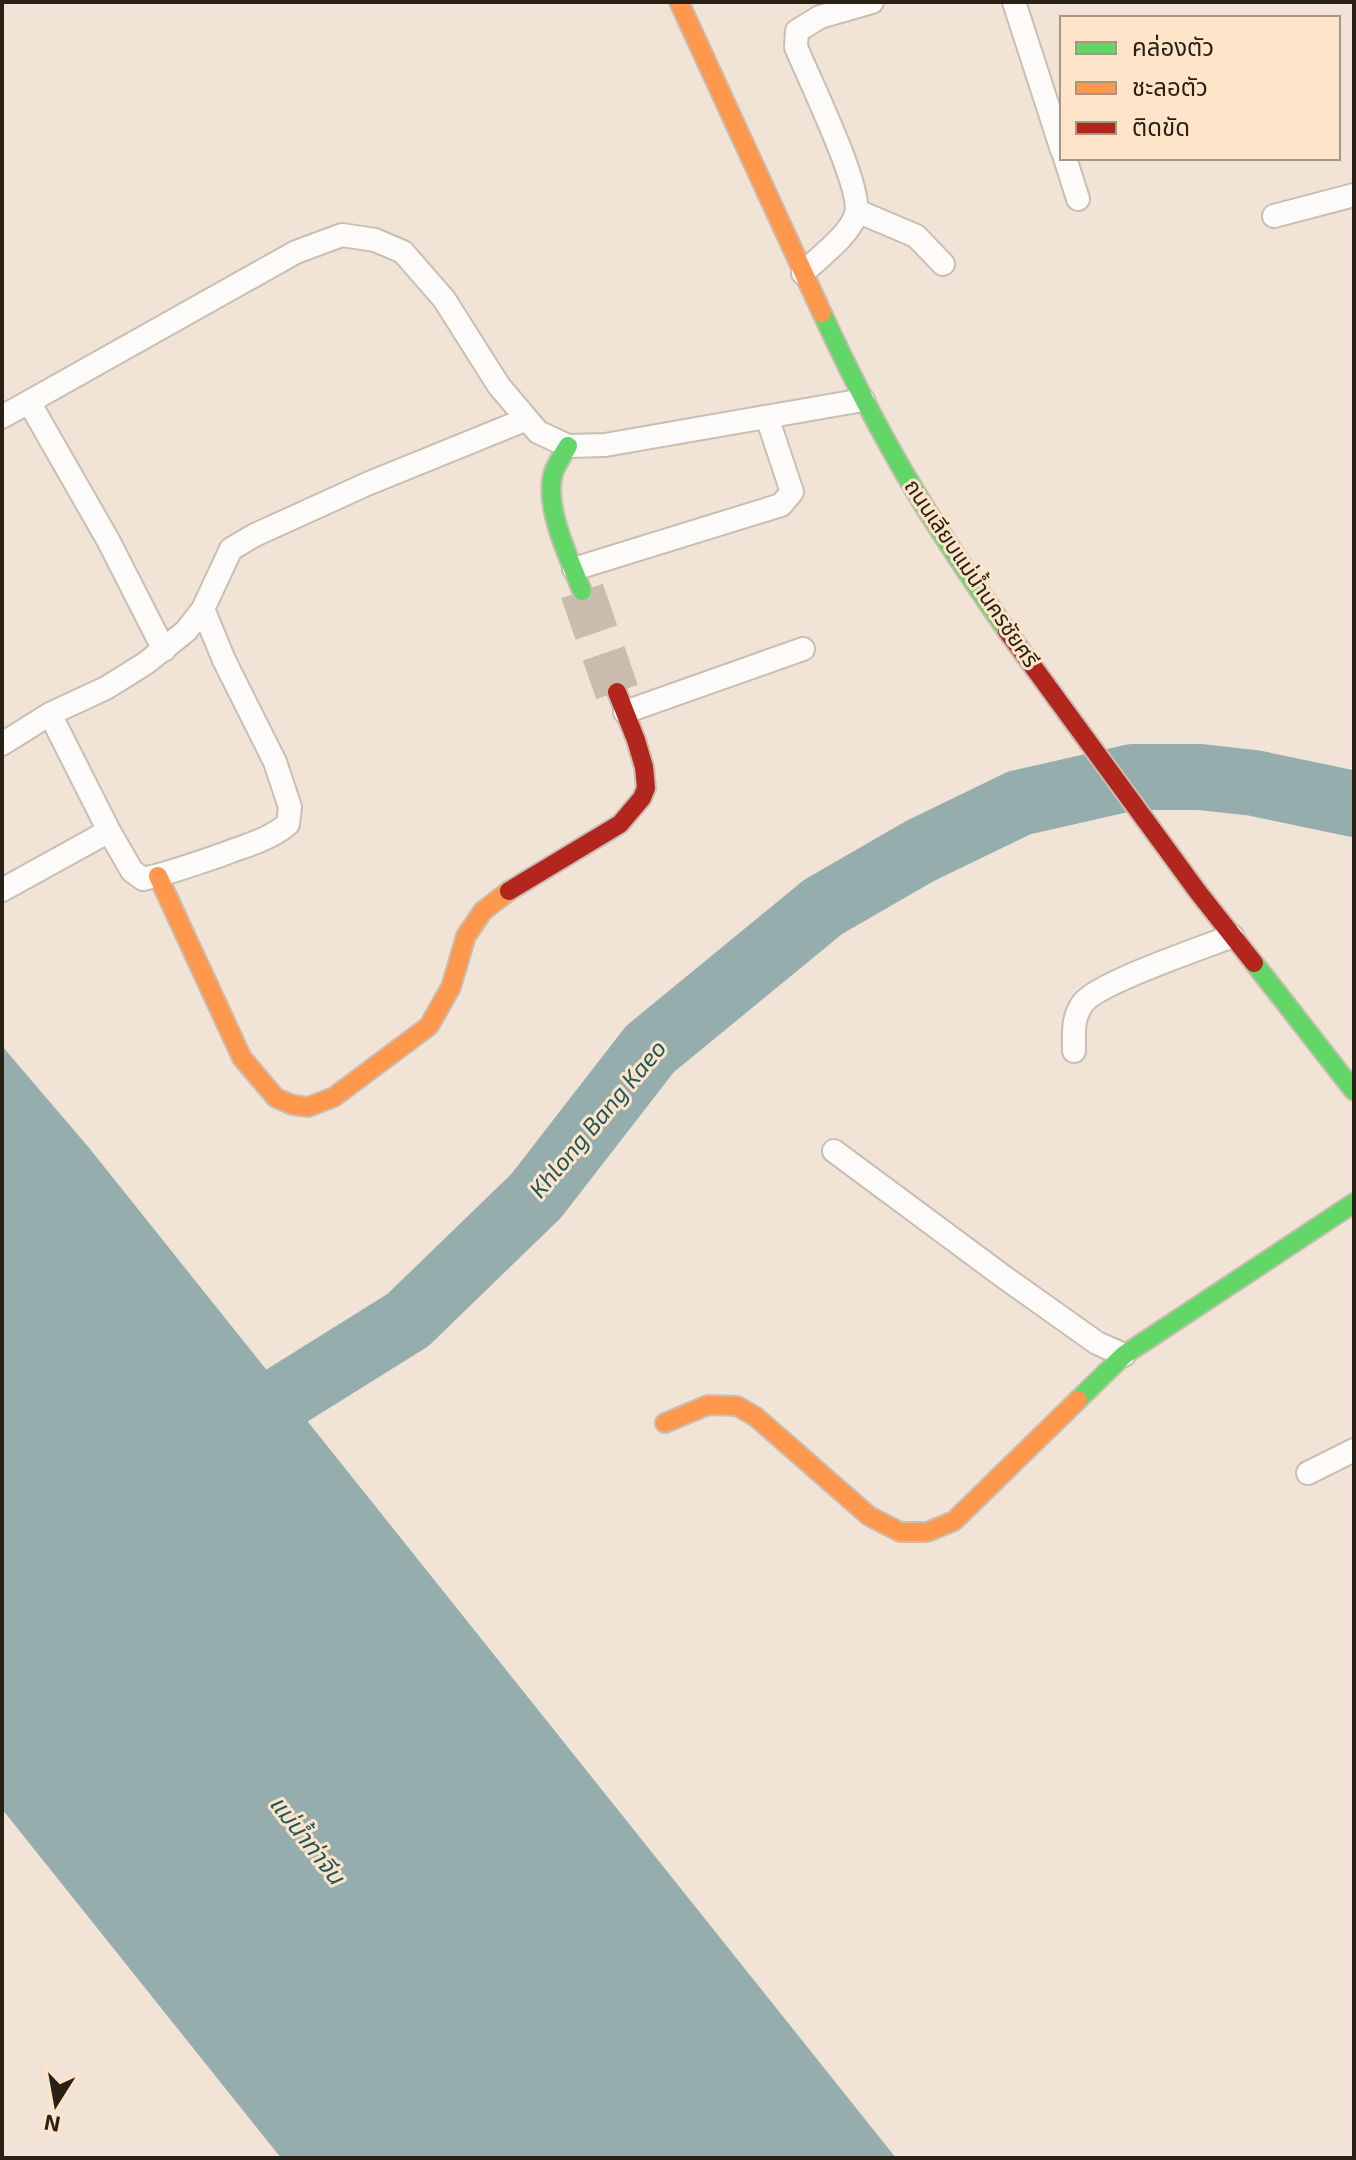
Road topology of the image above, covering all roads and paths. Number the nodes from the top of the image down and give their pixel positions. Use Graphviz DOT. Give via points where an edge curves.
graph roads {
  1 [pos="679,2"];
  2 [pos="872,2"];
  3 [pos="1014,2"];
  4 [pos="1060,144"];
  5 [pos="1066,160"];
  6 [pos="1354,195"];
  7 [pos="1078,199"];
  8 [pos="857,211"];
  9 [pos="1274,216"];
  10 [pos="943,264"];
  11 [pos="803,273"];
  12 [pos="863,400"];
  13 [pos="29,402"];
  14 [pos="2,417"];
  15 [pos="767,417"];
  16 [pos="527,419"];
  17 [pos="568,446"];
  18 [pos="574,569"];
  19 [pos="582,591"];
  20 [pos="203,609"];
  21 [pos="803,649"];
  22 [pos="164,650"];
  23 [pos="621,702"];
  24 [pos="50,714"];
  25 [pos="2,744"];
  26 [pos="109,831"];
  27 [pos="158,876"];
  28 [pos="2,890"];
  29 [pos="1232,936"];
  30 [pos="1074,1051"];
  31 [pos="1354,1091"];
  32 [pos="834,1151"];
  33 [pos="1354,1203"];
  34 [pos="1124,1355"];
  35 [pos="665,1423"];
  36 [pos="1354,1450"];
  37 [pos="1308,1473"];
  1 -- 11 [label="street, ถนนเลียบแม่น้ำนครชัยศรี"];
  2 -- 8 [label="lane" via="820,17 797,31 796,47 853,181"];
  3 -- 4 [label="lane"];
  5 -- 7 [label="lane"];
  6 -- 9 [label="lane"];
  8 -- 10 [label="lane" via="916,236"];
  8 -- 11 [label="lane" via="848,229"];
  11 -- 12 [label="street, ถนนเลียบแม่น้ำนครชัยศรี"];
  12 -- 15 [label="lane"];
  12 -- 29 [label="street, ถนนเลียบแม่น้ำนครชัยศรี" via="941,533 1008,632"];
  13 -- 14 [label="lane"];
  13 -- 16 [label="lane" via="296,252 342,235 375,240 403,252 444,299 499,386"];
  13 -- 22 [label="lane"];
  15 -- 17 [label="lane" via="605,445"];
  15 -- 18 [label="lane" via="792,492 781,505"];
  16 -- 17 [label="lane" via="538,432"];
  16 -- 20 [label="lane" via="367,484 231,549"];
  17 -- 18 [label="street" via="553,475 551,495"];
  18 -- 19 [label="street"];
  20 -- 22 [label="lane"];
  20 -- 27 [label="lane" via="275,762 290,807 288,824 260,841"];
  21 -- 23 [label="lane"];
  22 -- 24 [label="lane" via="106,688"];
  23 -- 27 [label="street" via="644,765 646,789 635,808 620,824 483,911 466,936 451,987 429,1026 334,1097 308,1107 276,1098 242,1058"];
  24 -- 25 [label="lane"];
  24 -- 26 [label="lane"];
  26 -- 27 [label="lane" via="132,871 143,879"];
  26 -- 28 [label="lane"];
  29 -- 30 [label="lane" via="1107,985 1084,1001 1073,1021"];
  29 -- 31 [label="street, ถนนเลียบแม่น้ำนครชัยศรี"];
  32 -- 34 [label="lane" via="1097,1343"];
  33 -- 34 [label="street"];
  34 -- 35 [label="street" via="954,1521 927,1532 900,1532 869,1516 737,1406 708,1405"];
  36 -- 37 [label="lane"];
}
